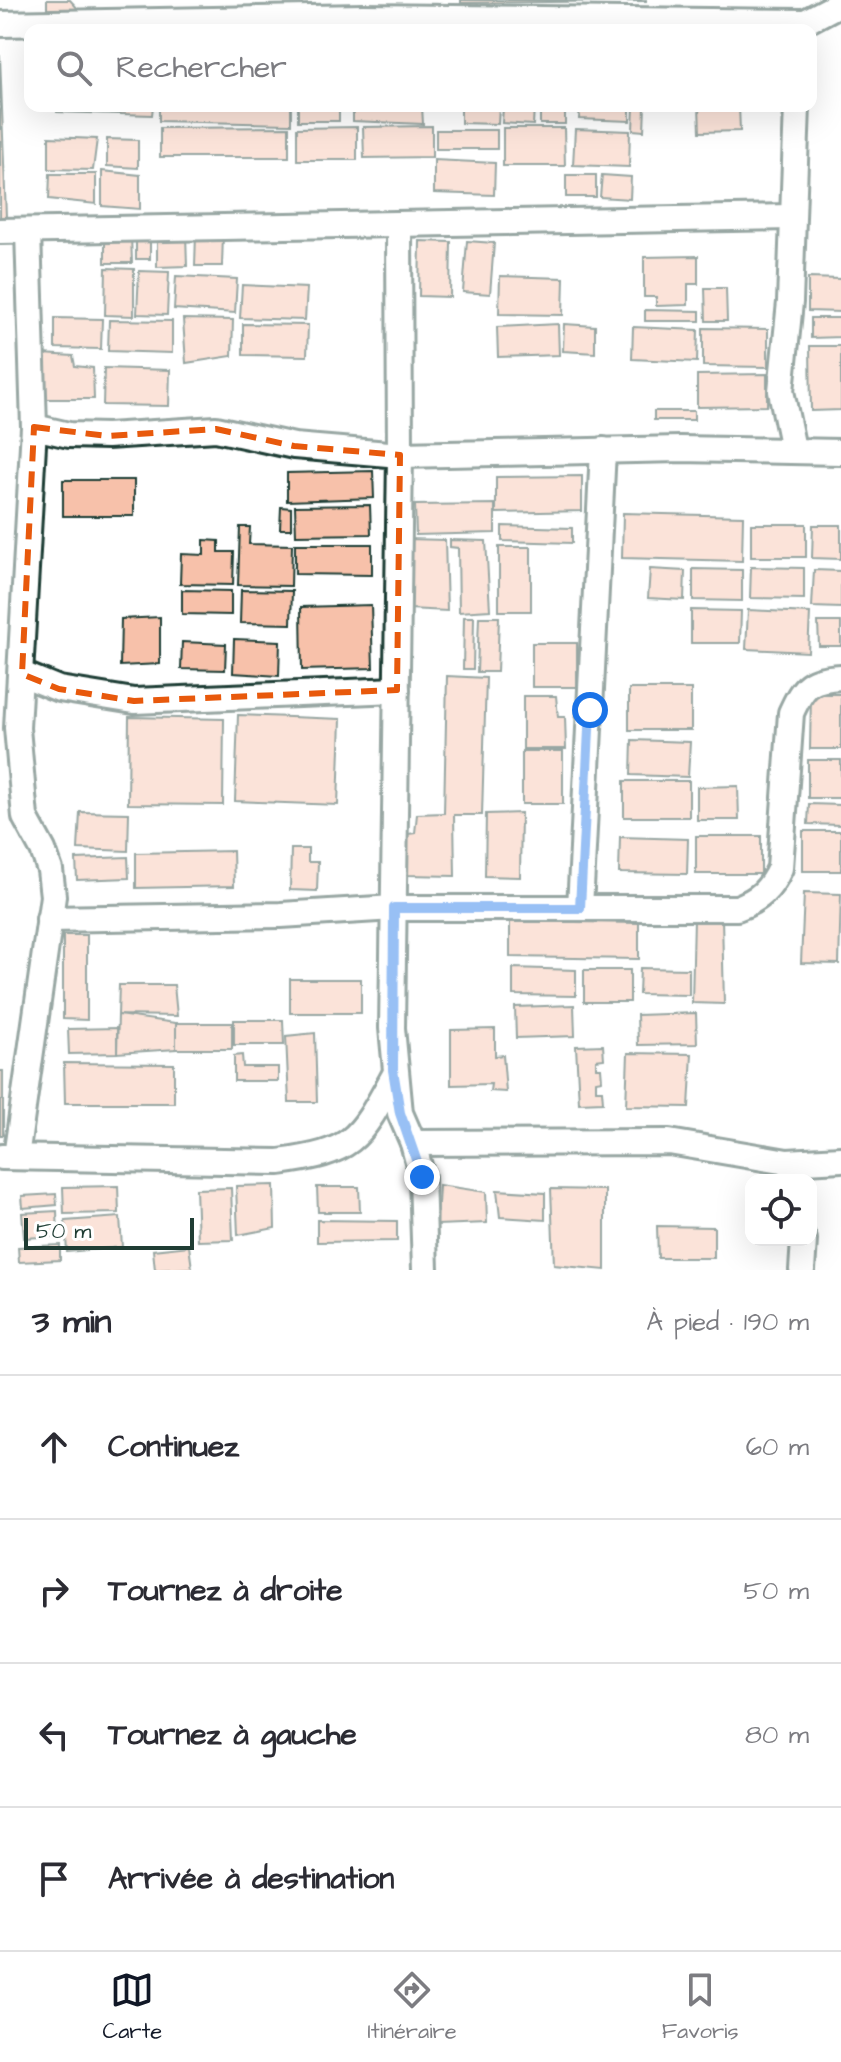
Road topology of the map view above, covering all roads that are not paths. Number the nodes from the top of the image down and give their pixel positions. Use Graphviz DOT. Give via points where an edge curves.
graph roads {
  1 [pos="841,3"];
  2 [pos="30,12"];
  3 [pos="0,24"];
  4 [pos="706,24"];
  5 [pos="807,24"];
  6 [pos="797,112"];
  7 [pos="790,217"];
  8 [pos="399,224"];
  9 [pos="0,231"];
  10 [pos="28,231"];
  11 [pos="34,427"];
  12 [pos="793,449"];
  13 [pos="603,450"];
  14 [pos="841,452"];
  15 [pos="400,455"];
  16 [pos="22,674"];
  17 [pos="841,677"];
  18 [pos="397,690"];
  19 [pos="9,707"];
  20 [pos="394,908"];
  21 [pos="580,908"];
  22 [pos="49,919"];
  23 [pos="394,1076"];
  24 [pos="413,1143"];
  25 [pos="8,1157"];
  26 [pos="841,1159"];
  27 [pos="792,1171"];
  28 [pos="804,1246"];
  29 [pos="425,1270"];
  30 [pos="802,1270"];
  1 -- 5 [label="street"];
  2 -- 3 [label="street"];
  2 -- 4 [label="street"];
  6 -- 7 [label="street"];
  7 -- 8 [label="street"];
  7 -- 12 [label="street" via="790,302 781,391"];
  8 -- 10 [label="street"];
  8 -- 15 [label="street"];
  9 -- 10 [label="street"];
  10 -- 11 [label="street"];
  11 -- 15 [label="street" via="107,436 216,429 294,446"];
  11 -- 16 [label="street"];
  12 -- 13 [label="street"];
  12 -- 14 [label="street"];
  13 -- 15 [label="street"];
  13 -- 21 [label="street"];
  15 -- 18 [label="street"];
  16 -- 18 [label="street" via="59,689 134,701"];
  16 -- 19 [label="street"];
  17 -- 21 [label="street" via="815,678 791,713 780,868 772,886 737,908"];
  18 -- 20 [label="street"];
  19 -- 22 [label="street" via="17,728 25,817 50,870"];
  20 -- 21 [label="street"];
  20 -- 22 [label="street"];
  20 -- 23 [label="street"];
  22 -- 25 [label="street"];
  23 -- 24 [label="street" via="400,1113"];
  23 -- 25 [label="street" via="366,1126 346,1146 320,1156 279,1162"];
  24 -- 27 [label="street" via="669,1142"];
  24 -- 29 [label="street" via="422,1177"];
  26 -- 27 [label="street"];
  28 -- 30 [label="street"];
}
